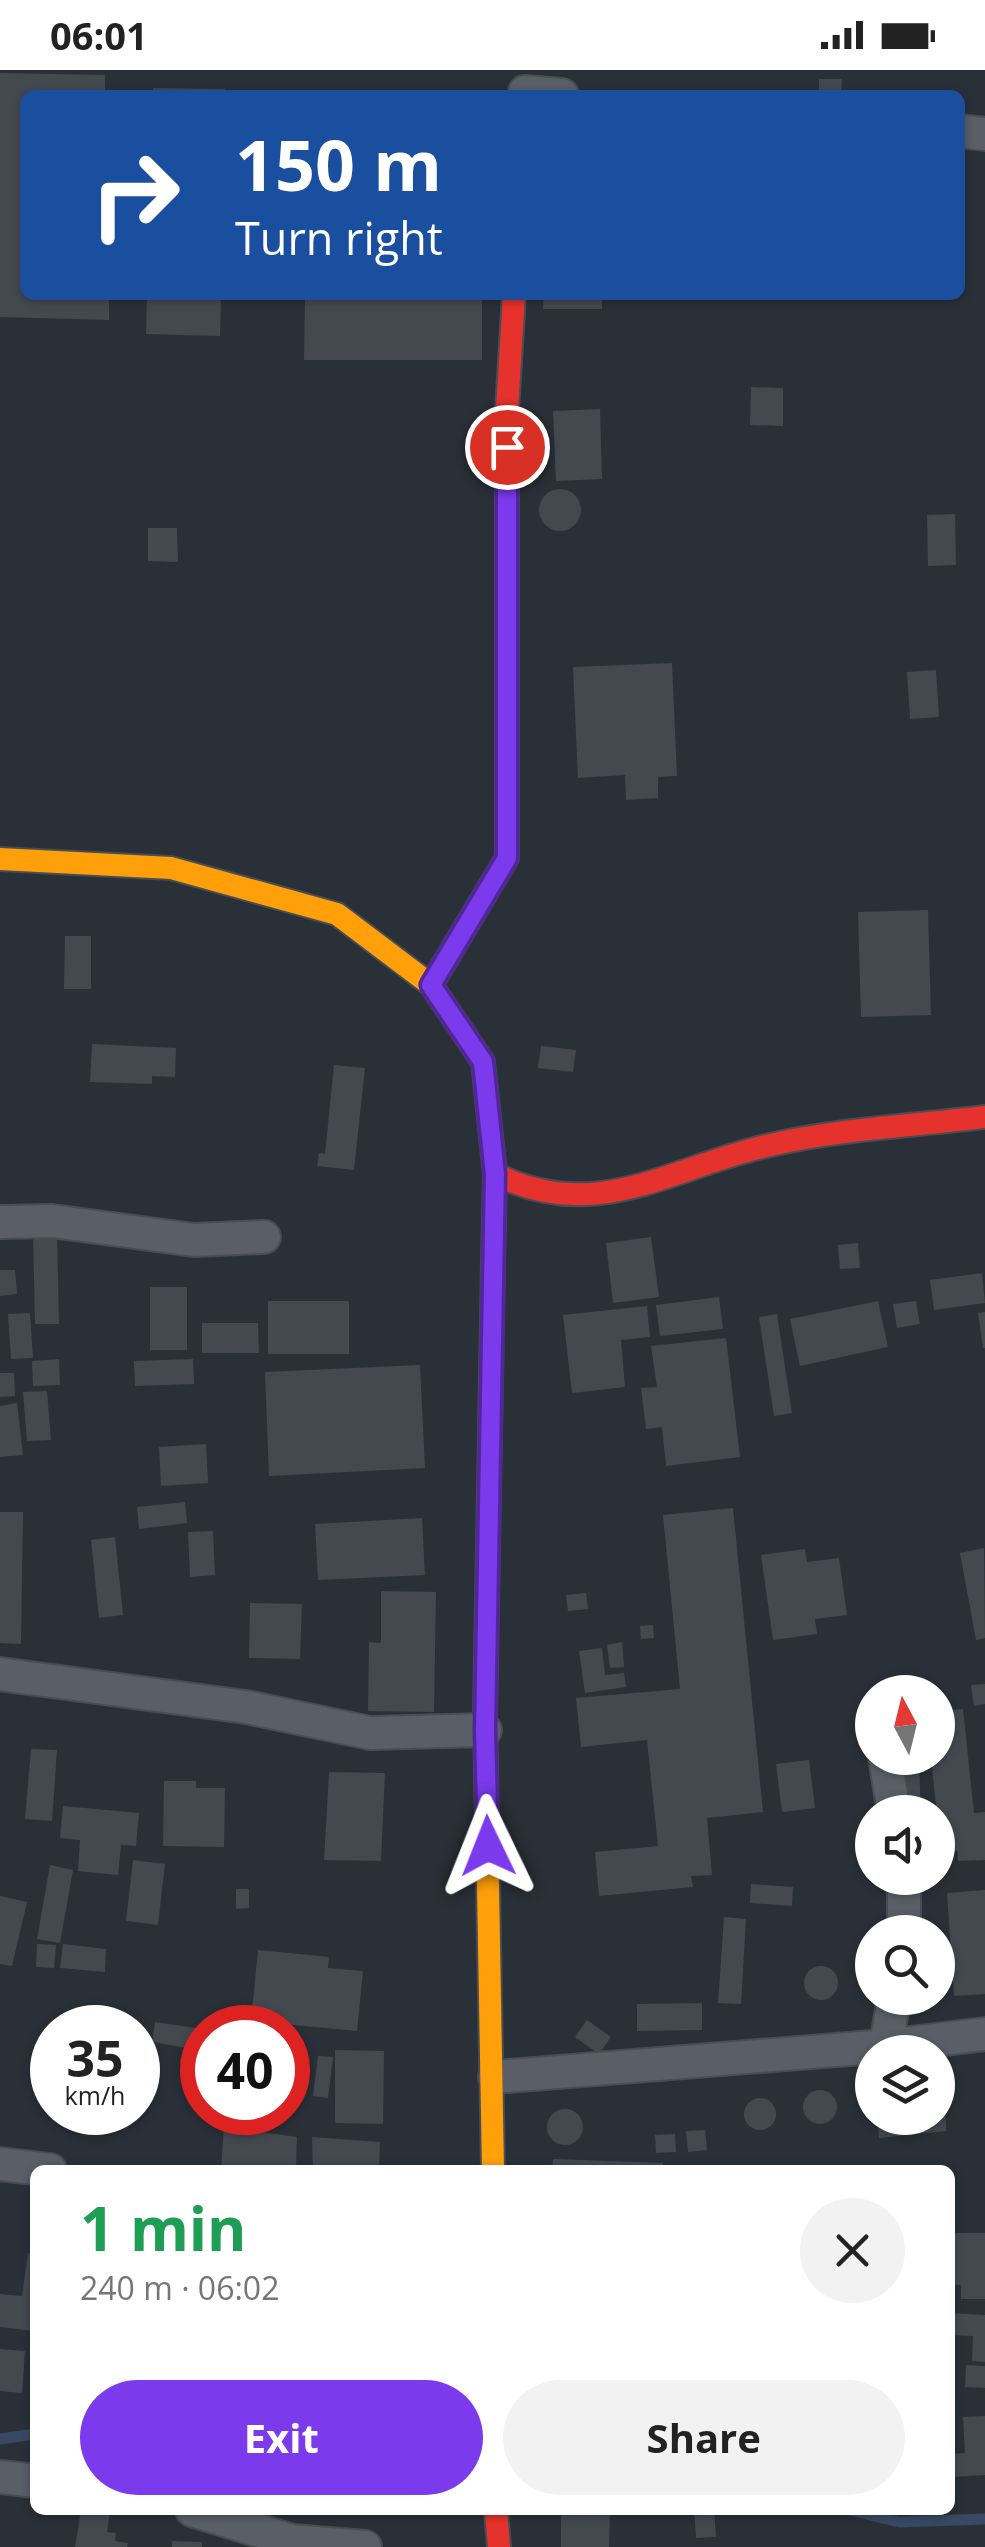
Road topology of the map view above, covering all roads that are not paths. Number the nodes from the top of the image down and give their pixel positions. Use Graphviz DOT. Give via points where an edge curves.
graph roads {
  1 [pos="514,300"];
  2 [pos="0,859"];
  3 [pos="431,985"];
  4 [pos="985,1117"];
  5 [pos="495,1174"];
  6 [pos="0,1222"];
  7 [pos="264,1237"];
  8 [pos="0,1674"];
  9 [pos="485,1730"];
  10 [pos="985,2034"];
  11 [pos="955,2038"];
  12 [pos="855,2048"];
  13 [pos="495,2077"];
  14 [pos="0,2164"];
  15 [pos="494,2165"];
  16 [pos="30,2168"];
  17 [pos="0,2476"];
  18 [pos="30,2479"];
  19 [pos="208,2515"];
  20 [pos="496,2515"];
  21 [pos="365,2547"];
  22 [pos="499,2547"];
  1 -- 3 [label="street" via="507,410 507,858"];
  2 -- 3 [label="street" via="172,868 337,914"];
  3 -- 5 [label="street" via="483,1062"];
  4 -- 5 [label="street" via="765,1146 636,1191 566,1197 517,1189"];
  5 -- 9 [label="street"];
  6 -- 7 [label="street" via="194,1240"];
  8 -- 9 [label="street" via="246,1707 370,1733"];
  9 -- 13 [label="street"];
  10 -- 11 [label="street"];
  12 -- 13 [label="street"];
  13 -- 15 [label="street"];
  14 -- 16 [label="street"];
  17 -- 18 [label="street"];
  19 -- 21 [label="street" via="292,2541"];
  20 -- 22 [label="street"];
}
